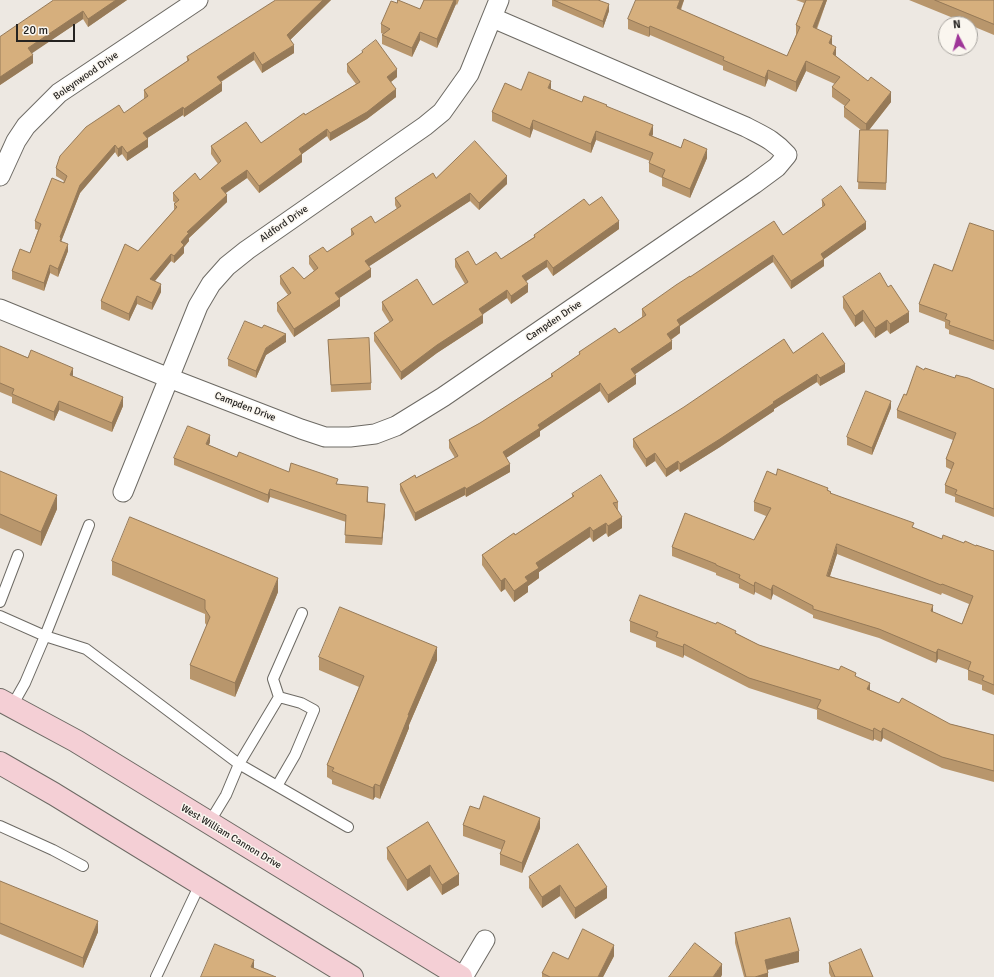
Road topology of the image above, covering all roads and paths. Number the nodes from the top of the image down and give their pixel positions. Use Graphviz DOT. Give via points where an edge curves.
graph roads {
  1 [pos="198,0"];
  2 [pos="499,0"];
  3 [pos="493,18"];
  4 [pos="0,176"];
  5 [pos="0,309"];
  6 [pos="170,378"];
  7 [pos="123,492"];
  8 [pos="89,525"];
  9 [pos="18,555"];
  10 [pos="0,602"];
  11 [pos="302,613"];
  12 [pos="0,616"];
  13 [pos="45,636"];
  14 [pos="279,697"];
  15 [pos="6,703"];
  16 [pos="239,764"];
  17 [pos="1,766"];
  18 [pos="277,786"];
  19 [pos="209,824"];
  20 [pos="0,826"];
  21 [pos="348,827"];
  22 [pos="83,866"];
  23 [pos="200,884"];
  24 [pos="485,940"];
  25 [pos="156,977"];
  26 [pos="352,977"];
  27 [pos="462,977"];
  1 -- 4 [label="street, Boleynwood Drive" via="59,93 26,126"];
  2 -- 3 [label="street, Aldford Drive"];
  3 -- 6 [label="street, Aldford Drive" via="469,74 442,112 227,266 211,284 198,306"];
  3 -- 6 [label="street, Campden Drive" via="752,130 777,144 786,155 766,176 443,398 396,426 375,434 325,437"];
  5 -- 6 [label="street, Campden Drive"];
  6 -- 7 [label="street, Aldford Drive"];
  8 -- 13 [label="lane"];
  9 -- 10 [label="lane"];
  11 -- 14 [label="lane" via="273,679"];
  12 -- 13 [label="lane"];
  13 -- 15 [label="lane" via="24,683"];
  13 -- 16 [label="lane" via="86,649"];
  14 -- 16 [label="lane"];
  14 -- 18 [label="lane" via="301,703 314,710 296,755"];
  15 -- 19 [label="main road, West William Cannon Drive" via="76,741"];
  16 -- 18 [label="lane"];
  16 -- 19 [label="lane"];
  17 -- 23 [label="main road" via="54,794"];
  18 -- 21 [label="lane"];
  19 -- 27 [label="main road, West William Cannon Drive"];
  20 -- 22 [label="lane"];
  23 -- 25 [label="lane"];
  23 -- 26 [label="main road"];
  24 -- 27 [label="street"];
}
